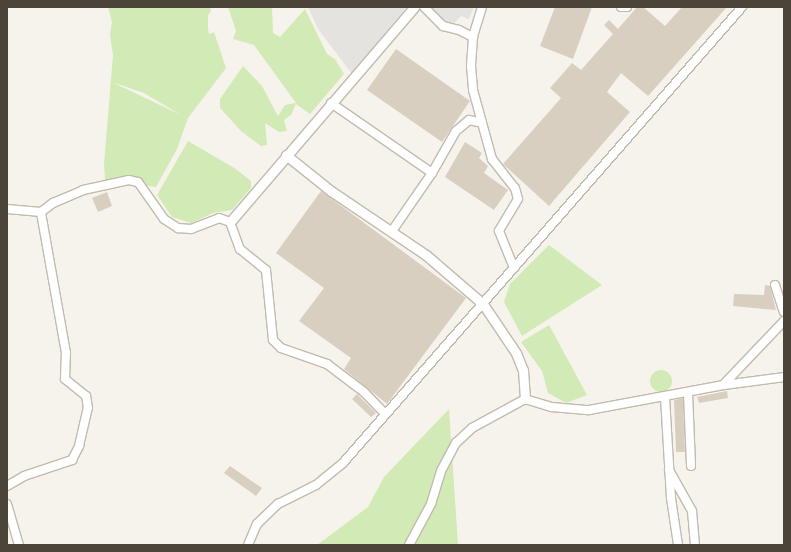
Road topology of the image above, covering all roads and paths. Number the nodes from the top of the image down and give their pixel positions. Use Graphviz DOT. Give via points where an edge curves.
graph roads {
  1 [pos="414,7"];
  2 [pos="424,7"];
  3 [pos="482,7"];
  4 [pos="621,7"];
  5 [pos="627,7"];
  6 [pos="742,7"];
  7 [pos="473,37"];
  8 [pos="331,103"];
  9 [pos="482,123"];
  10 [pos="286,155"];
  11 [pos="432,173"];
  12 [pos="7,209"];
  13 [pos="41,212"];
  14 [pos="230,222"];
  15 [pos="392,231"];
  16 [pos="514,268"];
  17 [pos="775,285"];
  18 [pos="483,304"];
  19 [pos="784,312"];
  20 [pos="784,321"];
  21 [pos="784,377"];
  22 [pos="724,385"];
  23 [pos="688,393"];
  24 [pos="666,397"];
  25 [pos="525,399"];
  26 [pos="386,414"];
  27 [pos="691,466"];
  28 [pos="669,470"];
  29 [pos="7,486"];
  30 [pos="7,504"];
  31 [pos="18,545"];
  32 [pos="248,545"];
  33 [pos="409,545"];
  34 [pos="678,545"];
  35 [pos="695,545"];
  1 -- 8 [label="street"];
  2 -- 7 [label="street" via="443,26"];
  3 -- 7 [label="street"];
  4 -- 5 [label="street"];
  6 -- 16 [label="street"];
  7 -- 9 [label="street" via="471,66"];
  8 -- 10 [label="street"];
  8 -- 11 [label="street"];
  9 -- 11 [label="street" via="469,120 456,131"];
  9 -- 16 [label="street" via="492,159 515,188 518,199 499,231"];
  10 -- 14 [label="street"];
  10 -- 15 [label="street" via="330,191"];
  11 -- 15 [label="street"];
  12 -- 13 [label="street"];
  13 -- 14 [label="street" via="53,203 83,190 129,180 138,182 164,219 178,228 191,228 219,218"];
  13 -- 29 [label="street" via="66,353 65,379 86,396 88,408 79,446 72,460 24,476"];
  14 -- 26 [label="street" via="240,249 266,270 273,340 281,348 327,364 364,392"];
  15 -- 18 [label="street"];
  16 -- 18 [label="street"];
  17 -- 19 [label="street"];
  18 -- 25 [label="street" via="516,353 523,370"];
  18 -- 26 [label="street"];
  20 -- 22 [label="street"];
  21 -- 22 [label="street"];
  22 -- 23 [label="street"];
  23 -- 24 [label="street"];
  23 -- 27 [label="street"];
  24 -- 25 [label="street" via="589,410 552,408"];
  24 -- 28 [label="street"];
  25 -- 33 [label="street" via="472,428 456,443 441,470 431,504"];
  26 -- 32 [label="street" via="343,463 316,485 278,504 267,514 257,524"];
  28 -- 34 [label="street"];
  28 -- 35 [label="street" via="692,511"];
  30 -- 31 [label="street"];
}
